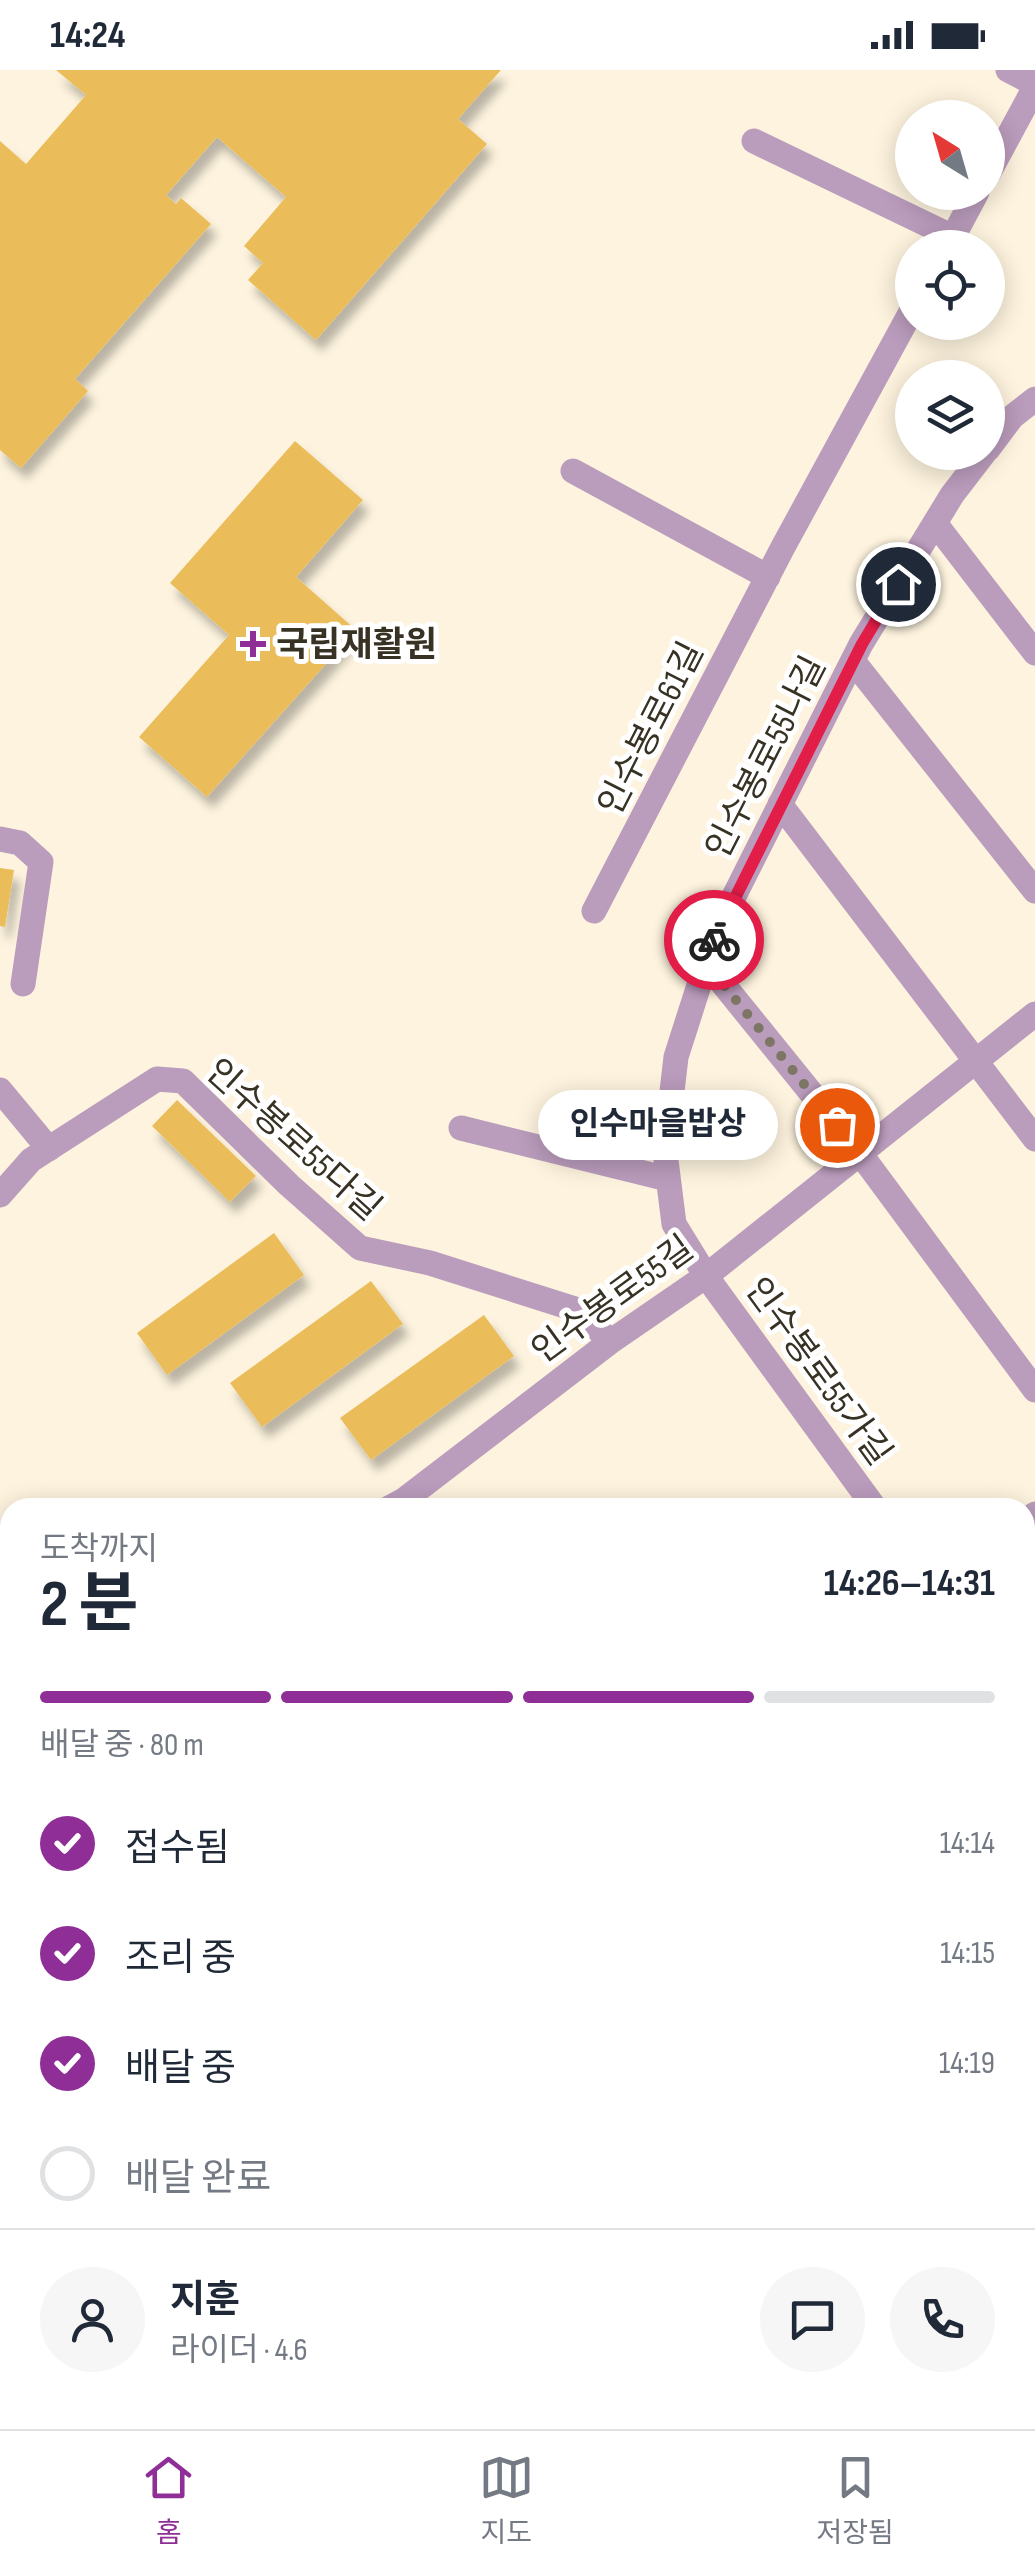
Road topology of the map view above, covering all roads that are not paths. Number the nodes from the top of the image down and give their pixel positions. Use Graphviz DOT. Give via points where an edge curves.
graph roads {
  1 [pos="1008,70"];
  2 [pos="1035,85"];
  3 [pos="754,141"];
  4 [pos="1005,142"];
  5 [pos="927,230"];
  6 [pos="896,340"];
  7 [pos="1034,401"];
  8 [pos="1005,426"];
  9 [pos="973,470"];
  10 [pos="573,471"];
  11 [pos="935,523"];
  12 [pos="768,577"];
  13 [pos="1035,653"];
  14 [pos="852,662"];
  15 [pos="780,804"];
  16 [pos="0,839"];
  17 [pos="1035,891"];
  18 [pos="594,911"];
  19 [pos="706,963"];
  20 [pos="22,984"];
  21 [pos="1035,1014"];
  22 [pos="974,1061"];
  23 [pos="0,1090"];
  24 [pos="462,1128"];
  25 [pos="1035,1139"];
  26 [pos="49,1149"];
  27 [pos="859,1152"];
  28 [pos="668,1179"];
  29 [pos="0,1194"];
  30 [pos="706,1276"];
  31 [pos="610,1342"];
  32 [pos="1035,1390"];
  33 [pos="410,1498"];
  34 [pos="868,1498"];
  1 -- 2 [label="street"];
  2 -- 4 [label="street"];
  3 -- 5 [label="street"];
  6 -- 12 [label="street, 인수봉로61길"];
  7 -- 8 [label="street, 인수봉로55나길"];
  9 -- 11 [label="street, 인수봉로55나길"];
  10 -- 12 [label="street"];
  11 -- 13 [label="street"];
  11 -- 14 [label="street, 인수봉로55나길"];
  12 -- 18 [label="street, 인수봉로61길"];
  14 -- 15 [label="street, 인수봉로55나길"];
  14 -- 17 [label="street"];
  15 -- 19 [label="street, 인수봉로55나길"];
  15 -- 22 [label="street"];
  16 -- 20 [label="street" via="20,843 42,862"];
  19 -- 27 [label="street"];
  19 -- 28 [label="street, 인수봉로55나길" via="676,1056 664,1152"];
  21 -- 22 [label="street, 인수봉로55길"];
  22 -- 25 [label="street"];
  22 -- 27 [label="street, 인수봉로55길"];
  23 -- 26 [label="street"];
  24 -- 28 [label="street"];
  26 -- 29 [label="street, 인수봉로55다길"];
  26 -- 31 [label="street, 인수봉로55다길" via="157,1080 183,1081 360,1248 430,1263 581,1312"];
  27 -- 30 [label="street, 인수봉로55길"];
  27 -- 32 [label="street"];
  28 -- 30 [label="street, 인수봉로55나길" via="674,1224"];
  30 -- 31 [label="street, 인수봉로55길"];
  30 -- 34 [label="street, 인수봉로55가길"];
  31 -- 33 [label="street, 인수봉로55길"];
}
